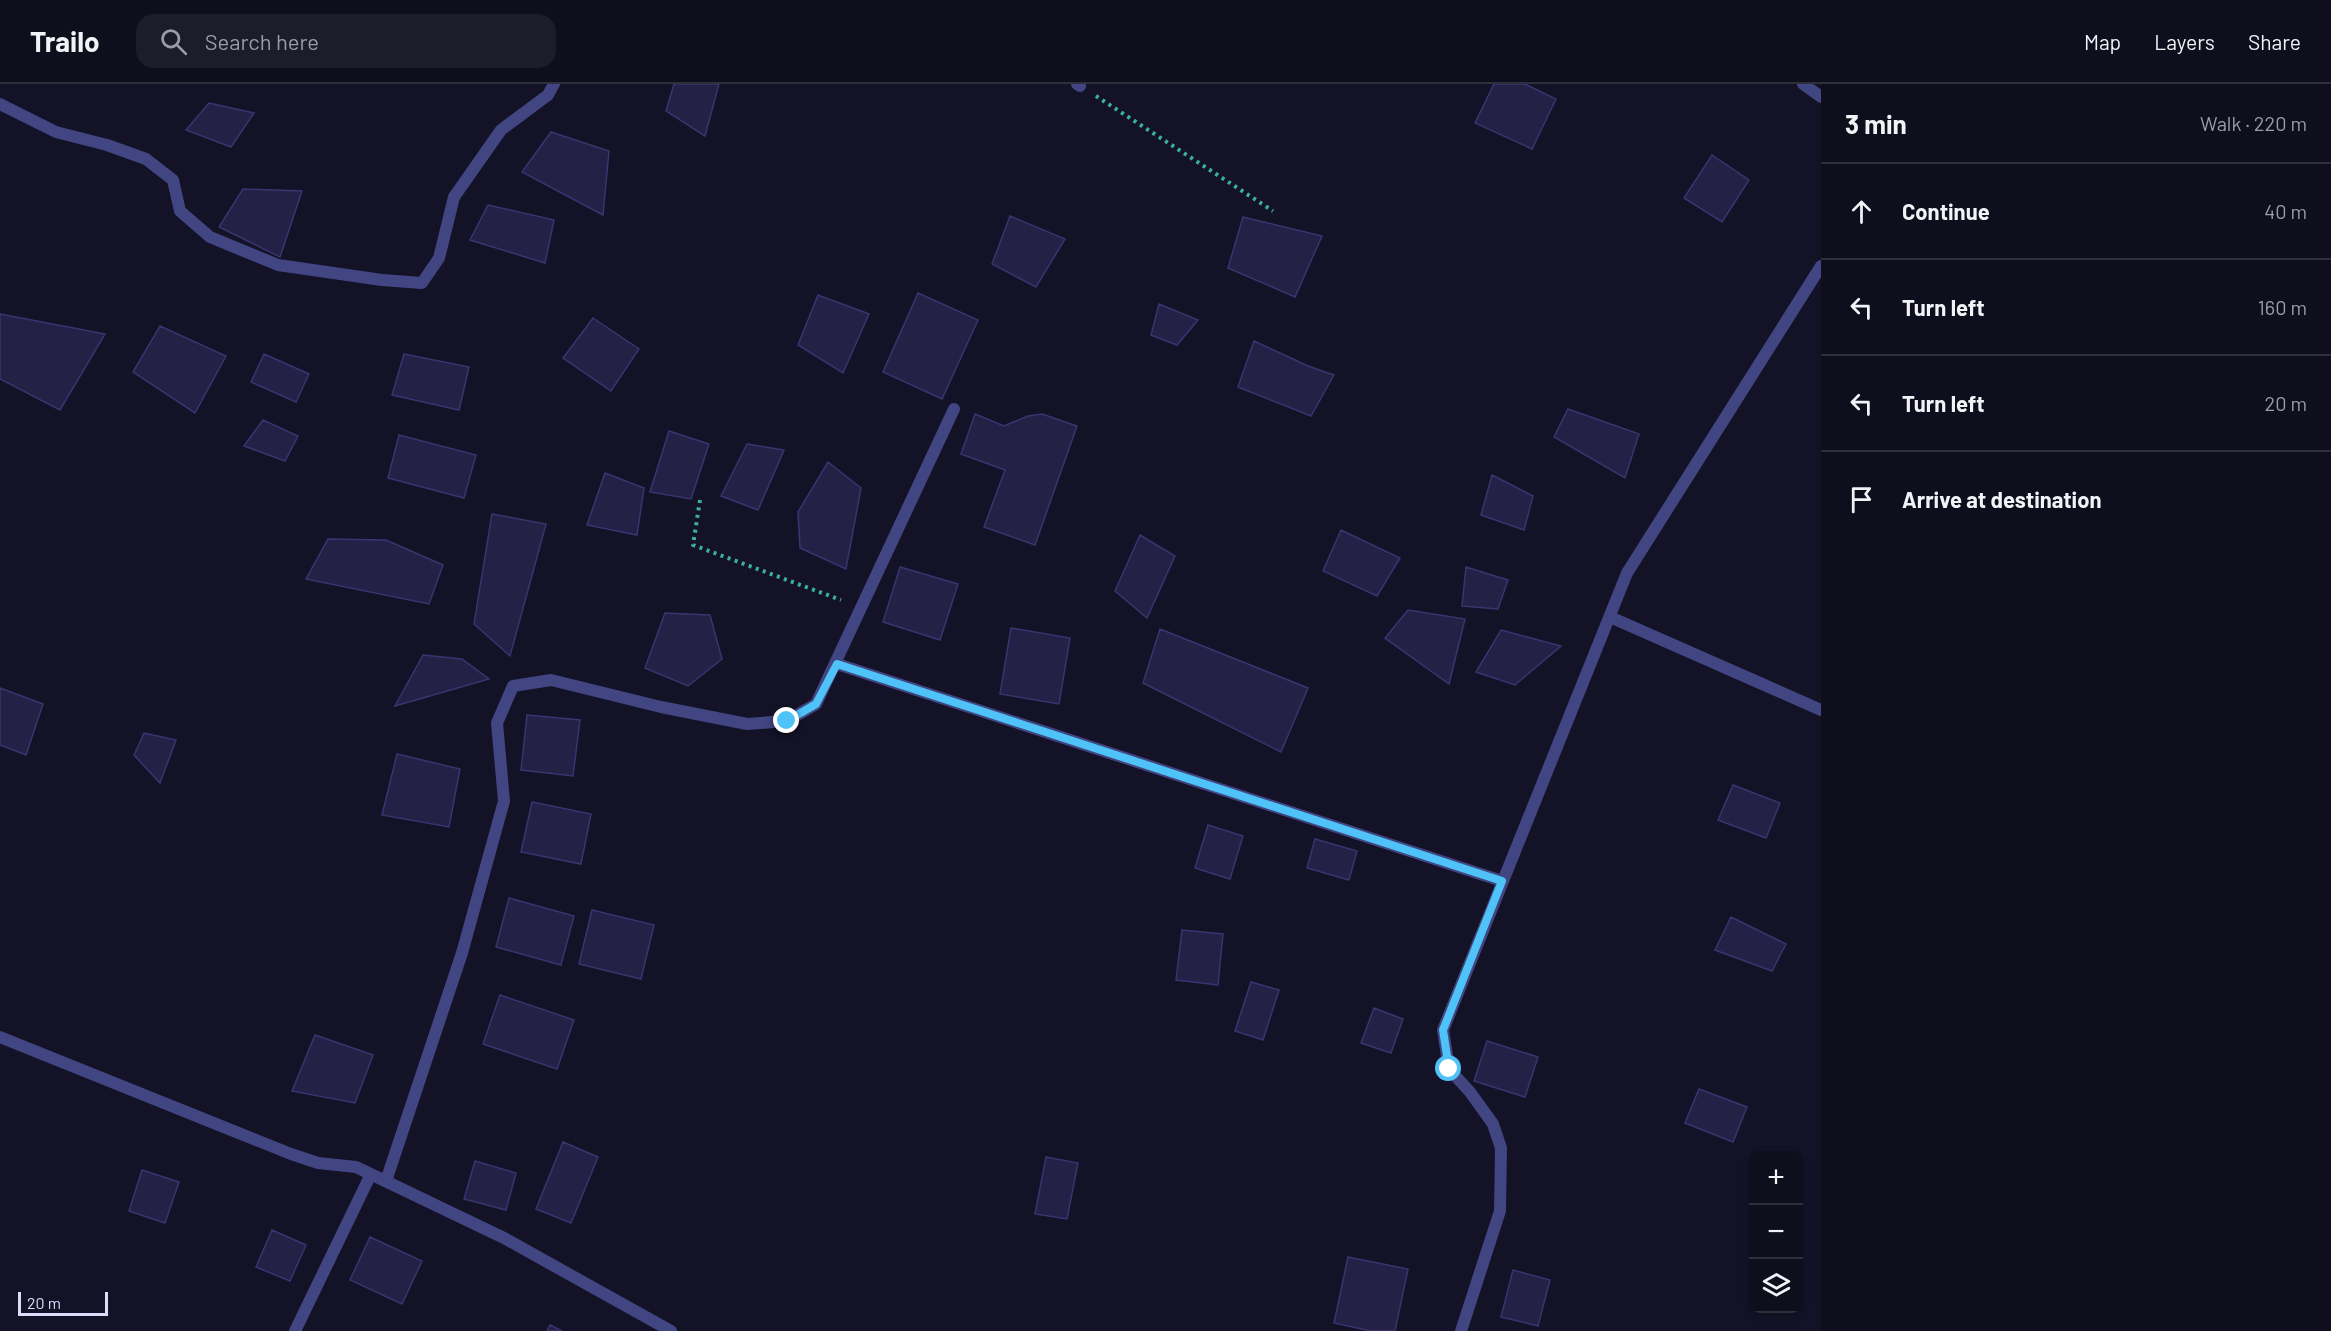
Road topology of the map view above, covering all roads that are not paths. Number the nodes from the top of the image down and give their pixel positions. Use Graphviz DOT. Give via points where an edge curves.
graph roads {
  1 [pos="554,84"];
  2 [pos="1803,84"];
  3 [pos="1821,97"];
  4 [pos="0,104"];
  5 [pos="1821,266"];
  6 [pos="954,409"];
  7 [pos="1610,617"];
  8 [pos="837,664"];
  9 [pos="1821,710"];
  10 [pos="1502,881"];
  11 [pos="0,1037"];
  12 [pos="371,1174"];
  13 [pos="386,1182"];
  14 [pos="295,1331"];
  15 [pos="671,1331"];
  16 [pos="1461,1331"];
  1 -- 4 [label="street" via="548,95 501,130 454,197 438,258 422,283 278,265 210,237 180,210 172,180 146,159 107,144 56,132"];
  2 -- 3 [label="street"];
  5 -- 7 [label="street" via="1627,573"];
  6 -- 8 [label="street"];
  7 -- 9 [label="street"];
  7 -- 10 [label="street"];
  8 -- 10 [label="street"];
  8 -- 13 [label="street" via="816,704 787,721 747,724 551,680 513,686 497,723 504,801 462,953"];
  10 -- 16 [label="street" via="1443,1030 1449,1069 1493,1124 1501,1148 1500,1211"];
  11 -- 12 [label="street" via="291,1154 318,1163 356,1167"];
  12 -- 13 [label="street"];
  12 -- 14 [label="street"];
  13 -- 15 [label="street" via="504,1238"];
}
